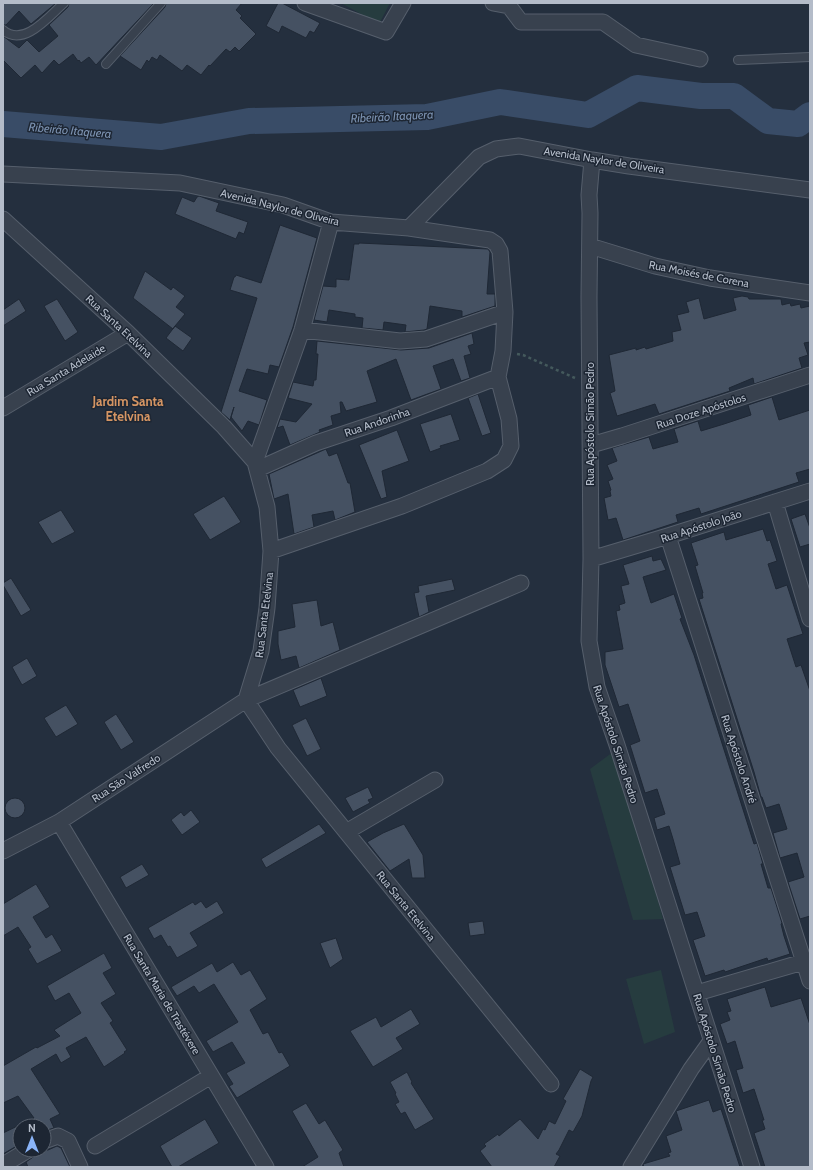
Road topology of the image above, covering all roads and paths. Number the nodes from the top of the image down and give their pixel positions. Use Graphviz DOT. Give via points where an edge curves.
graph roads {
  1 [pos="64,3"];
  2 [pos="161,3"];
  3 [pos="305,3"];
  4 [pos="403,3"];
  5 [pos="493,3"];
  6 [pos="3,30"];
  7 [pos="810,58"];
  8 [pos="700,59"];
  9 [pos="738,60"];
  10 [pos="106,64"];
  11 [pos="592,160"];
  12 [pos="3,174"];
  13 [pos="810,190"];
  14 [pos="3,219"];
  15 [pos="331,222"];
  16 [pos="410,228"];
  17 [pos="590,246"];
  18 [pos="810,294"];
  19 [pos="505,312"];
  20 [pos="302,330"];
  21 [pos="128,333"];
  22 [pos="523,355"];
  23 [pos="810,375"];
  24 [pos="498,377"];
  25 [pos="590,385"];
  26 [pos="3,408"];
  27 [pos="591,445"];
  28 [pos="256,466"];
  29 [pos="810,491"];
  30 [pos="775,502"];
  31 [pos="668,536"];
  32 [pos="271,551"];
  33 [pos="591,559"];
  34 [pos="521,583"];
  35 [pos="809,613"];
  36 [pos="246,700"];
  37 [pos="435,780"];
  38 [pos="59,822"];
  39 [pos="346,832"];
  40 [pos="3,851"];
  41 [pos="807,961"];
  42 [pos="810,981"];
  43 [pos="697,993"];
  44 [pos="711,1041"];
  45 [pos="211,1076"];
  46 [pos="551,1084"];
  47 [pos="52,1138"];
  48 [pos="95,1146"];
  49 [pos="15,1158"];
  50 [pos="3,1165"];
  51 [pos="633,1166"];
  52 [pos="80,1167"];
  53 [pos="266,1167"];
  54 [pos="752,1167"];
  1 -- 6 [label="lane" via="31,32 16,35"];
  2 -- 10 [label="lane"];
  3 -- 4 [label="street" via="386,32"];
  5 -- 8 [label="street" via="509,6 521,22 603,22 636,45"];
  7 -- 9 [label="lane"];
  11 -- 13 [label="street, Avenida Naylor de Oliveira"];
  11 -- 16 [label="street, Avenida Naylor de Oliveira" via="519,146 496,149 479,157"];
  11 -- 17 [label="street, Rua Apóstolo Simão Pedro" via="589,195"];
  12 -- 15 [label="street, Avenida Naylor de Oliveira" via="180,183 283,206"];
  14 -- 21 [label="street, Rua Santa Etelvina"];
  15 -- 16 [label="street, Avenida Naylor de Oliveira"];
  15 -- 20 [label="street"];
  16 -- 19 [label="street" via="490,240 496,244 500,251"];
  17 -- 18 [label="street, Rua Moisés de Corena" via="655,266 710,278"];
  17 -- 25 [label="street, Rua Apóstolo Simão Pedro"];
  19 -- 20 [label="street" via="426,339 400,341"];
  19 -- 24 [label="street" via="503,351"];
  20 -- 28 [label="street"];
  21 -- 26 [label="street, Rua Santa Adelaide"];
  21 -- 28 [label="street, Rua Santa Etelvina" via="224,427"];
  22 -- 25 [label="path"];
  23 -- 27 [label="street, Rua Doze Apóstolos"];
  24 -- 28 [label="street, Rua Andorinha"];
  24 -- 32 [label="street" via="509,419 511,446 504,460 487,471 402,506"];
  25 -- 27 [label="street, Rua Apóstolo Simão Pedro"];
  27 -- 33 [label="street, Rua Apóstolo Simão Pedro"];
  28 -- 32 [label="street, Rua Santa Etelvina" via="267,507"];
  29 -- 30 [label="street, Rua Apóstolo João"];
  30 -- 31 [label="street, Rua Apóstolo João"];
  30 -- 35 [label="street"];
  31 -- 33 [label="street, Rua Apóstolo João"];
  31 -- 41 [label="street, Rua Apóstolo André"];
  32 -- 36 [label="street, Rua Santa Etelvina" via="261,651"];
  33 -- 43 [label="street, Rua Apóstolo Simão Pedro" via="589,641 597,687"];
  34 -- 36 [label="street, Rua São Valfredo"];
  36 -- 38 [label="street, Rua São Valfredo"];
  36 -- 39 [label="street, Rua Santa Etelvina" via="278,748"];
  37 -- 39 [label="street"];
  38 -- 40 [label="street, Rua São Valfredo"];
  38 -- 45 [label="street, Rua Santa Maria de Trastévere"];
  39 -- 46 [label="street, Rua Santa Etelvina"];
  41 -- 42 [label="street, Rua Apóstolo André"];
  41 -- 43 [label="street"];
  43 -- 44 [label="street, Rua Apóstolo Simão Pedro"];
  44 -- 51 [label="street" via="691,1069"];
  44 -- 54 [label="street, Rua Apóstolo Simão Pedro"];
  45 -- 48 [label="street"];
  45 -- 53 [label="street, Rua Santa Maria de Trastévere"];
  47 -- 52 [label="street" via="58,1136 68,1141"];
  49 -- 50 [label="street"];
}
